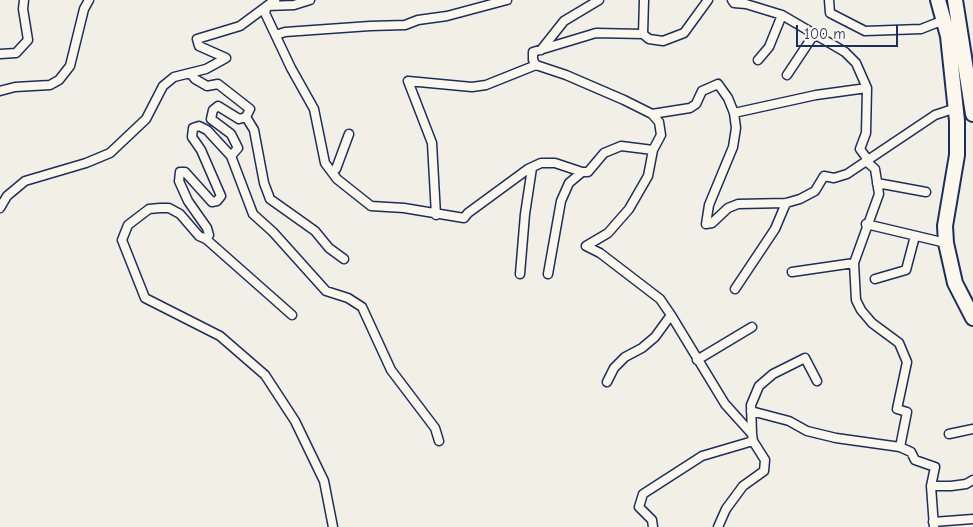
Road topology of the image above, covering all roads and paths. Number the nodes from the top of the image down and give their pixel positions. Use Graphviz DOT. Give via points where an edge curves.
graph roads {
  1 [pos="24,0"];
  2 [pos="89,0"];
  3 [pos="275,0"];
  4 [pos="310,0"];
  5 [pos="599,0"];
  6 [pos="644,0"];
  7 [pos="708,0"];
  8 [pos="732,0"];
  9 [pos="829,0"];
  10 [pos="938,0"];
  11 [pos="955,0"];
  12 [pos="503,1"];
  13 [pos="267,6"];
  14 [pos="782,14"];
  15 [pos="944,20"];
  16 [pos="815,33"];
  17 [pos="643,34"];
  18 [pos="276,35"];
  19 [pos="541,50"];
  20 [pos="0,54"];
  21 [pos="758,60"];
  22 [pos="536,65"];
  23 [pos="190,73"];
  24 [pos="787,75"];
  25 [pos="970,76"];
  26 [pos="867,88"];
  27 [pos="0,91"];
  28 [pos="956,108"];
  29 [pos="734,113"];
  30 [pos="652,114"];
  31 [pos="973,114"];
  32 [pos="246,117"];
  33 [pos="349,134"];
  34 [pos="653,150"];
  35 [pos="231,156"];
  36 [pos="867,161"];
  37 [pos="532,168"];
  38 [pos="332,171"];
  39 [pos="582,172"];
  40 [pos="877,183"];
  41 [pos="926,192"];
  42 [pos="786,203"];
  43 [pos="0,208"];
  44 [pos="436,214"];
  45 [pos="866,224"];
  46 [pos="915,236"];
  47 [pos="206,239"];
  48 [pos="946,243"];
  49 [pos="344,259"];
  50 [pos="854,263"];
  51 [pos="792,272"];
  52 [pos="520,274"];
  53 [pos="548,274"];
  54 [pos="875,279"];
  55 [pos="735,289"];
  56 [pos="292,315"];
  57 [pos="672,315"];
  58 [pos="973,318"];
  59 [pos="752,327"];
  60 [pos="697,360"];
  61 [pos="817,381"];
  62 [pos="607,382"];
  63 [pos="751,411"];
  64 [pos="973,429"];
  65 [pos="949,434"];
  66 [pos="753,438"];
  67 [pos="439,442"];
  68 [pos="900,446"];
  69 [pos="973,480"];
  70 [pos="931,486"];
  71 [pos="973,519"];
  72 [pos="934,525"];
  73 [pos="333,527"];
  74 [pos="653,527"];
  75 [pos="718,527"];
  1 -- 20 [label="street" via="28,40 16,53"];
  2 -- 27 [label="street" via="70,66 59,80 50,85"];
  3 -- 13 [label="street"];
  4 -- 13 [label="street" via="294,5"];
  5 -- 19 [label="street" via="564,21"];
  6 -- 17 [label="street"];
  7 -- 17 [label="street" via="684,33 664,41 649,39"];
  8 -- 14 [label="street"];
  9 -- 15 [label="street" via="830,13 865,32 921,29"];
  10 -- 15 [label="highway"];
  11 -- 25 [label="highway"];
  12 -- 18 [label="street" via="405,25"];
  13 -- 18 [label="street" via="265,13"];
  13 -- 23 [label="street" via="240,26 197,39 198,46 226,58"];
  14 -- 16 [label="street"];
  14 -- 21 [label="street" via="769,46"];
  15 -- 28 [label="highway"];
  16 -- 24 [label="street"];
  16 -- 26 [label="street" via="845,52 856,64"];
  17 -- 19 [label="street" via="596,33"];
  18 -- 38 [label="street" via="314,108 325,163"];
  19 -- 22 [label="street" via="534,52"];
  22 -- 30 [label="street" via="605,91"];
  22 -- 44 [label="street" via="472,88 408,81 432,143"];
  23 -- 32 [label="street" via="207,86 218,84 250,109"];
  23 -- 43 [label="street" via="174,77 163,86 146,119 110,153 25,181 7,196"];
  25 -- 31 [label="highway"];
  26 -- 29 [label="street" via="816,95"];
  26 -- 36 [label="street" via="866,133 860,149"];
  28 -- 36 [label="street" via="935,115"];
  28 -- 48 [label="highway" via="958,155 945,226"];
  29 -- 30 [label="street" via="718,84 702,91 696,104 690,108"];
  29 -- 42 [label="street" via="733,147 709,205 706,224 738,204"];
  30 -- 34 [label="street" via="660,122 662,135"];
  32 -- 35 [label="street" via="239,119 218,106 213,110 211,119 232,134 238,148"];
  32 -- 49 [label="street" via="254,130 270,199 315,231 329,248"];
  33 -- 38 [label="street" via="336,169"];
  34 -- 39 [label="street" via="620,146 604,153 588,172"];
  34 -- 57 [label="street" via="648,176 629,209 608,233 586,246 660,299"];
  35 -- 47 [label="street" via="207,130 199,126 193,128 192,137 221,196 217,202 212,202 185,172 180,172 179,181 188,201 207,228 209,235"];
  35 -- 67 [label="street" via="253,214 326,291 348,298 362,307 391,370 435,428"];
  36 -- 40 [label="street" via="875,169"];
  36 -- 42 [label="street" via="847,174 834,178 824,176 815,191"];
  37 -- 39 [label="street" via="542,162 555,163"];
  37 -- 44 [label="street" via="464,218"];
  37 -- 52 [label="street"];
  38 -- 44 [label="street" via="337,179 371,206"];
  39 -- 53 [label="street" via="569,183 561,201"];
  40 -- 41 [label="street"];
  40 -- 45 [label="street" via="879,194"];
  42 -- 55 [label="street" via="775,229"];
  45 -- 46 [label="street"];
  45 -- 50 [label="street"];
  46 -- 48 [label="street"];
  46 -- 54 [label="street" via="908,268"];
  47 -- 56 [label="street"];
  47 -- 73 [label="street" via="199,236 180,214 169,208 160,208 149,209 128,225 122,240 145,298 220,336 265,375 294,421 324,481"];
  48 -- 58 [label="highway" via="955,283"];
  50 -- 51 [label="street"];
  50 -- 68 [label="street" via="857,304 872,323 899,343 907,362 897,409 907,412"];
  57 -- 60 [label="street"];
  57 -- 62 [label="street" via="655,337 614,368"];
  59 -- 60 [label="street"];
  60 -- 66 [label="street" via="725,404"];
  61 -- 63 [label="street" via="805,358 795,362 759,386"];
  63 -- 66 [label="street"];
  63 -- 68 [label="street" via="836,438"];
  64 -- 65 [label="street"];
  66 -- 74 [label="street" via="702,456 643,494 639,507 652,520"];
  66 -- 75 [label="street" via="765,460 764,471 744,486 726,508"];
  68 -- 70 [label="street" via="911,452 915,460 935,467"];
  69 -- 70 [label="street" via="966,484"];
  70 -- 72 [label="street"];
  71 -- 72 [label="street"];
}
